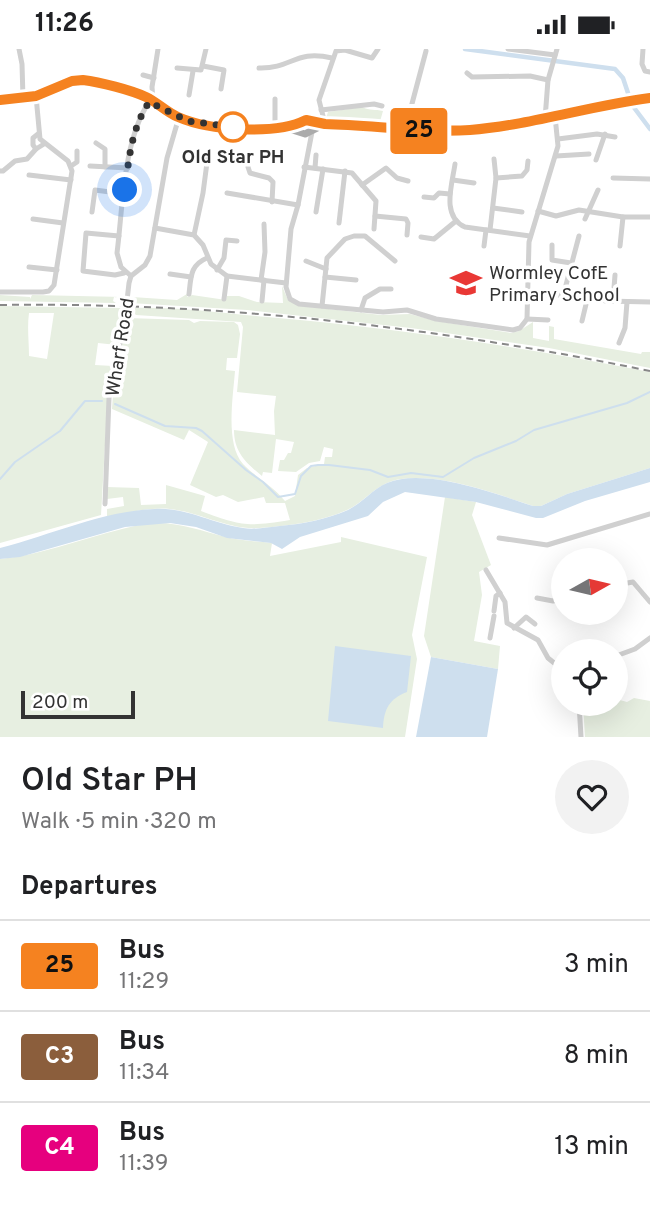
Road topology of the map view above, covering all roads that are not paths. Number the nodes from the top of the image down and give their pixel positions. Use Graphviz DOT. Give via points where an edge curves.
graph roads {
  1 [pos="19,49"];
  2 [pos="158,49"];
  3 [pos="207,49"];
  4 [pos="378,49"];
  5 [pos="508,49"];
  6 [pos="643,49"];
  7 [pos="426,51"];
  8 [pos="555,56"];
  9 [pos="332,58"];
  10 [pos="203,66"];
  11 [pos="177,68"];
  12 [pos="259,68"];
  13 [pos="193,71"];
  14 [pos="650,72"];
  15 [pos="467,73"];
  16 [pos="143,75"];
  17 [pos="154,78"];
  18 [pos="548,80"];
  19 [pos="221,89"];
  20 [pos="189,95"];
  21 [pos="36,96"];
  22 [pos="23,98"];
  23 [pos="650,98"];
  24 [pos="275,99"];
  25 [pos="0,100"];
  26 [pos="151,101"];
  27 [pos="382,106"];
  28 [pos="179,117"];
  29 [pos="555,117"];
  30 [pos="545,119"];
  31 [pos="318,122"];
  32 [pos="279,128"];
  33 [pos="301,129"];
  34 [pos="405,130"];
  35 [pos="38,134"];
  36 [pos="605,134"];
  37 [pos="615,137"];
  38 [pos="558,139"];
  39 [pos="96,143"];
  40 [pos="44,144"];
  41 [pos="36,149"];
  42 [pos="307,149"];
  43 [pos="77,151"];
  44 [pos="250,153"];
  45 [pos="208,155"];
  46 [pos="316,155"];
  47 [pos="589,155"];
  48 [pos="556,156"];
  49 [pos="494,159"];
  50 [pos="596,160"];
  51 [pos="528,161"];
  52 [pos="455,165"];
  53 [pos="71,166"];
  54 [pos="90,166"];
  55 [pos="105,167"];
  56 [pos="304,167"];
  57 [pos="128,168"];
  58 [pos="316,168"];
  59 [pos="323,169"];
  60 [pos="0,171"];
  61 [pos="345,171"];
  62 [pos="29,175"];
  63 [pos="496,178"];
  64 [pos="612,178"];
  65 [pos="71,180"];
  66 [pos="453,180"];
  67 [pos="650,180"];
  68 [pos="408,181"];
  69 [pos="474,183"];
  70 [pos="362,185"];
  71 [pos="598,190"];
  72 [pos="227,193"];
  73 [pos="125,194"];
  74 [pos="450,194"];
  75 [pos="424,197"];
  76 [pos="272,202"];
  77 [pos="298,205"];
  78 [pos="493,208"];
  79 [pos="538,211"];
  80 [pos="588,211"];
  81 [pos="92,212"];
  82 [pos="316,212"];
  83 [pos="522,212"];
  84 [pos="375,216"];
  85 [pos="623,216"];
  86 [pos="650,218"];
  87 [pos="33,219"];
  88 [pos="585,219"];
  89 [pos="456,221"];
  90 [pos="63,223"];
  91 [pos="339,223"];
  92 [pos="264,224"];
  93 [pos="155,227"];
  94 [pos="374,229"];
  95 [pos="488,230"];
  96 [pos="194,235"];
  97 [pos="407,235"];
  98 [pos="119,236"];
  99 [pos="530,236"];
  100 [pos="579,236"];
  101 [pos="421,237"];
  102 [pos="237,241"];
  103 [pos="552,245"];
  104 [pos="484,246"];
  105 [pos="620,246"];
  106 [pos="207,258"];
  107 [pos="306,261"];
  108 [pos="395,261"];
  109 [pos="571,263"];
  110 [pos="29,267"];
  111 [pos="326,269"];
  112 [pos="57,270"];
  113 [pos="217,270"];
  114 [pos="128,274"];
  115 [pos="170,274"];
  116 [pos="615,275"];
  117 [pos="227,276"];
  118 [pos="191,277"];
  119 [pos="326,277"];
  120 [pos="263,280"];
  121 [pos="356,280"];
  122 [pos="286,283"];
  123 [pos="391,289"];
  124 [pos="0,292"];
  125 [pos="189,295"];
  126 [pos="528,295"];
  127 [pos="565,296"];
  128 [pos="588,296"];
  129 [pos="224,299"];
  130 [pos="262,301"];
  131 [pos="613,301"];
  132 [pos="627,302"];
  133 [pos="650,302"];
  134 [pos="322,306"];
  135 [pos="361,310"];
  136 [pos="527,319"];
  137 [pos="548,320"];
  138 [pos="582,321"];
  139 [pos="619,343"];
  140 [pos="105,504"];
  141 [pos="650,514"];
  142 [pos="499,538"];
  143 [pos="486,570"];
  144 [pos="628,583"];
  145 [pos="500,593"];
  146 [pos="537,598"];
  147 [pos="551,601"];
  148 [pos="650,602"];
  149 [pos="505,621"];
  150 [pos="493,624"];
  151 [pos="535,624"];
  152 [pos="514,628"];
  153 [pos="490,638"];
  154 [pos="648,642"];
  155 [pos="628,651"];
  156 [pos="551,660"];
  157 [pos="580,716"];
  158 [pos="581,737"];
  1 -- 22 [label="street"];
  2 -- 17 [label="street"];
  3 -- 10 [label="street"];
  4 -- 9 [label="street" via="372,58 340,50"];
  5 -- 8 [label="street"];
  6 -- 14 [label="street" via="642,67"];
  7 -- 34 [label="street"];
  8 -- 18 [label="street"];
  9 -- 12 [label="street" via="309,52"];
  9 -- 31 [label="street" via="319,100"];
  10 -- 13 [label="street"];
  10 -- 19 [label="street" via="224,70"];
  11 -- 13 [label="street"];
  13 -- 20 [label="street"];
  15 -- 18 [label="street" via="472,77"];
  16 -- 17 [label="street"];
  17 -- 26 [label="street"];
  18 -- 30 [label="street"];
  21 -- 22 [label="main road"];
  21 -- 26 [label="main road" via="76,80"];
  21 -- 35 [label="street"];
  22 -- 25 [label="main road"];
  23 -- 29 [label="main road"];
  24 -- 32 [label="street"];
  26 -- 28 [label="main road"];
  26 -- 57 [label="street" via="134,130"];
  27 -- 31 [label="street" via="374,104"];
  28 -- 32 [label="main road" via="207,125"];
  28 -- 93 [label="street, Wharf Road"];
  29 -- 30 [label="main road"];
  29 -- 38 [label="street"];
  30 -- 34 [label="main road" via="473,129"];
  31 -- 33 [label="main road"];
  31 -- 33 [label="main road" via="306,120"];
  31 -- 34 [label="main road"];
  31 -- 42 [label="street"];
  32 -- 33 [label="main road"];
  33 -- 42 [label="street"];
  35 -- 40 [label="street"];
  35 -- 41 [label="street" via="32,139"];
  36 -- 37 [label="street"];
  36 -- 38 [label="street"];
  36 -- 50 [label="street"];
  38 -- 48 [label="street"];
  39 -- 55 [label="street" via="105,149"];
  40 -- 41 [label="street"];
  40 -- 53 [label="street"];
  41 -- 60 [label="street" via="27,159"];
  42 -- 56 [label="street"];
  43 -- 53 [label="street"];
  44 -- 76 [label="street" via="250,173 273,182"];
  45 -- 96 [label="street"];
  46 -- 58 [label="street"];
  47 -- 48 [label="street"];
  48 -- 79 [label="street"];
  49 -- 63 [label="street"];
  51 -- 63 [label="street" via="522,176"];
  52 -- 66 [label="street"];
  53 -- 65 [label="street"];
  54 -- 55 [label="street"];
  55 -- 57 [label="street"];
  56 -- 58 [label="street"];
  56 -- 77 [label="street"];
  57 -- 73 [label="street"];
  58 -- 59 [label="street"];
  59 -- 61 [label="street"];
  59 -- 82 [label="street"];
  61 -- 70 [label="street"];
  61 -- 91 [label="street"];
  62 -- 65 [label="street"];
  63 -- 78 [label="street"];
  64 -- 67 [label="street"];
  65 -- 90 [label="street"];
  66 -- 69 [label="street"];
  66 -- 74 [label="street"];
  68 -- 70 [label="street" via="399,179 387,165"];
  70 -- 84 [label="street" via="376,201"];
  71 -- 80 [label="street"];
  72 -- 76 [label="street"];
  73 -- 81 [label="street" via="95,190"];
  73 -- 98 [label="street"];
  74 -- 75 [label="street"];
  74 -- 89 [label="street"];
  76 -- 77 [label="street"];
  77 -- 122 [label="street" via="290,229"];
  78 -- 83 [label="street"];
  78 -- 95 [label="street"];
  79 -- 80 [label="street" via="556,216"];
  79 -- 99 [label="street"];
  80 -- 85 [label="street"];
  80 -- 88 [label="street"];
  84 -- 94 [label="street"];
  84 -- 97 [label="street" via="406,219"];
  85 -- 86 [label="street"];
  85 -- 105 [label="street"];
  87 -- 90 [label="street"];
  89 -- 95 [label="street"];
  89 -- 101 [label="street" via="434,239"];
  90 -- 112 [label="street"];
  92 -- 120 [label="street"];
  93 -- 96 [label="street"];
  93 -- 114 [label="street, Wharf Road" via="147,263"];
  95 -- 99 [label="street"];
  95 -- 104 [label="street"];
  96 -- 106 [label="street"];
  98 -- 114 [label="street" via="118,260"];
  98 -- 114 [label="street" via="86,233 83,271"];
  99 -- 126 [label="street"];
  100 -- 109 [label="street"];
  102 -- 113 [label="street" via="226,240"];
  103 -- 109 [label="street" via="552,260"];
  106 -- 113 [label="street"];
  106 -- 118 [label="street" via="194,265"];
  107 -- 111 [label="street"];
  108 -- 111 [label="street" via="369,238 354,236 330,254"];
  109 -- 127 [label="street"];
  110 -- 112 [label="street"];
  111 -- 119 [label="street"];
  112 -- 124 [label="street" via="48,291"];
  113 -- 117 [label="street"];
  114 -- 140 [label="street, Wharf Road" via="110,398"];
  115 -- 118 [label="street"];
  116 -- 131 [label="street"];
  117 -- 120 [label="street"];
  117 -- 129 [label="street"];
  118 -- 125 [label="street"];
  119 -- 121 [label="street"];
  119 -- 134 [label="street"];
  120 -- 122 [label="street"];
  120 -- 130 [label="street"];
  122 -- 134 [label="street" via="287,295 295,302"];
  123 -- 135 [label="street" via="380,289 365,298"];
  126 -- 127 [label="street"];
  126 -- 136 [label="street"];
  127 -- 128 [label="street"];
  128 -- 131 [label="street"];
  128 -- 138 [label="street"];
  131 -- 132 [label="street"];
  132 -- 133 [label="street"];
  132 -- 139 [label="street"];
  134 -- 135 [label="street"];
  135 -- 136 [label="street" via="407,310 511,330"];
  136 -- 137 [label="street"];
  141 -- 142 [label="street" via="547,545"];
  143 -- 145 [label="street"];
  144 -- 148 [label="street" via="633,582"];
  145 -- 149 [label="street" via="507,607"];
  145 -- 150 [label="street"];
  146 -- 147 [label="street"];
  149 -- 150 [label="street"];
  149 -- 152 [label="street"];
  150 -- 153 [label="street"];
  151 -- 152 [label="street" via="526,617"];
  152 -- 156 [label="street" via="538,640"];
  154 -- 155 [label="street"];
  157 -- 158 [label="street"];
}
